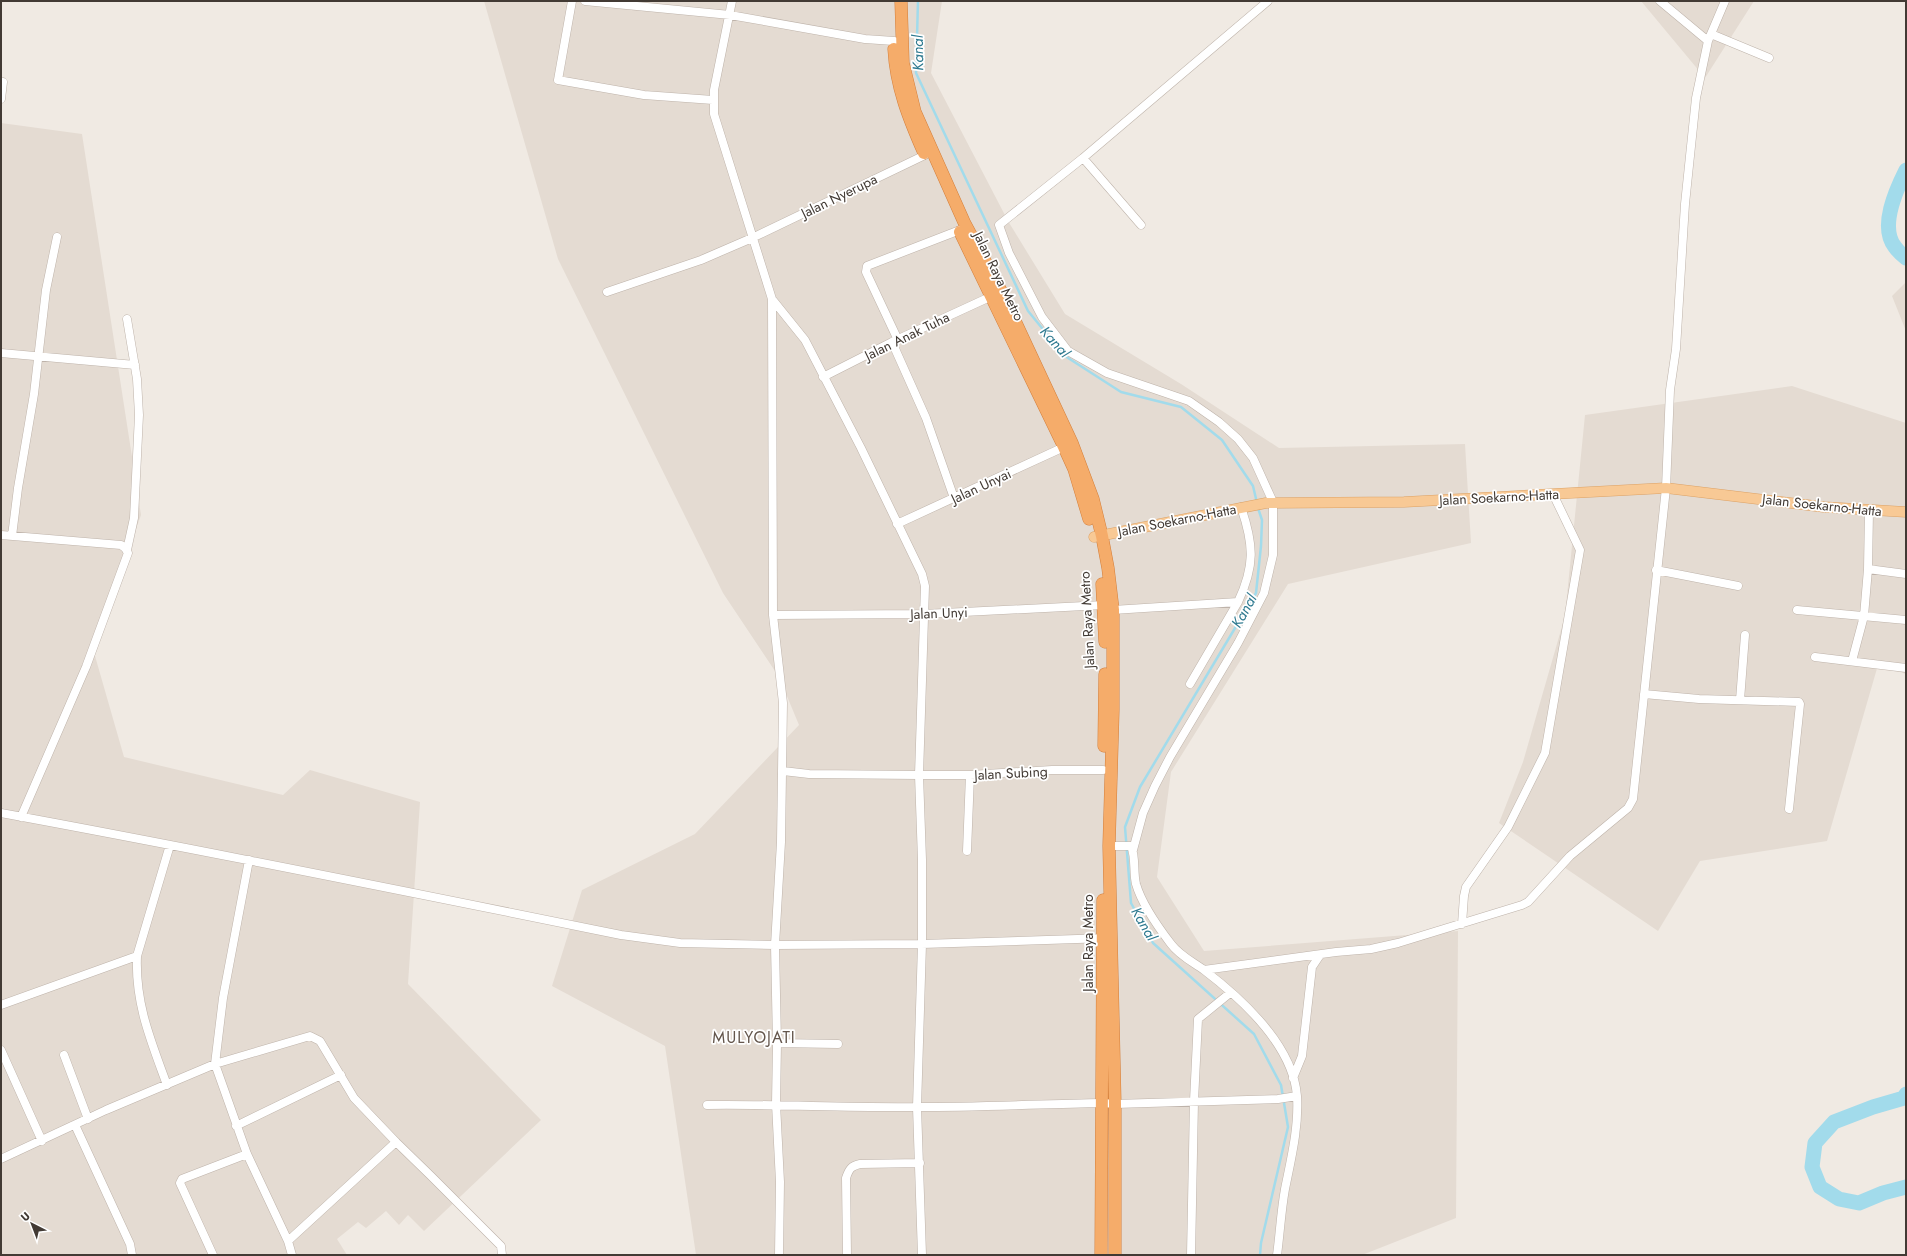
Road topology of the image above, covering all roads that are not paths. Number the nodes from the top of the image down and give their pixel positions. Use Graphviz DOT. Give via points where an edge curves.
graph roads {
  1 [pos="572,1"];
  2 [pos="585,1"];
  3 [pos="732,1"];
  4 [pos="895,1"];
  5 [pos="901,1"];
  6 [pos="1268,1"];
  7 [pos="1660,1"];
  8 [pos="1725,1"];
  9 [pos="730,15"];
  10 [pos="1710,38"];
  11 [pos="894,41"];
  12 [pos="1769,58"];
  13 [pos="3,82"];
  14 [pos="1,99"];
  15 [pos="714,100"];
  16 [pos="925,155"];
  17 [pos="1082,158"];
  18 [pos="1141,225"];
  19 [pos="960,230"];
  20 [pos="57,237"];
  21 [pos="752,238"];
  22 [pos="607,292"];
  23 [pos="992,296"];
  24 [pos="772,299"];
  25 [pos="127,319"];
  26 [pos="895,341"];
  27 [pos="1,353"];
  28 [pos="40,357"];
  29 [pos="135,365"];
  30 [pos="823,377"];
  31 [pos="1064,447"];
  32 [pos="1666,488"];
  33 [pos="1553,494"];
  34 [pos="954,498"];
  35 [pos="1269,502"];
  36 [pos="1244,507"];
  37 [pos="1869,511"];
  38 [pos="1906,512"];
  39 [pos="897,524"];
  40 [pos="1,535"];
  41 [pos="12,536"];
  42 [pos="1098,536"];
  43 [pos="127,550"];
  44 [pos="1868,569"];
  45 [pos="1656,570"];
  46 [pos="1906,574"];
  47 [pos="1738,586"];
  48 [pos="1238,602"];
  49 [pos="1109,607"];
  50 [pos="1797,610"];
  51 [pos="773,614"];
  52 [pos="924,614"];
  53 [pos="1864,616"];
  54 [pos="1906,620"];
  55 [pos="1745,635"];
  56 [pos="1815,657"];
  57 [pos="1852,661"];
  58 [pos="1906,668"];
  59 [pos="1190,684"];
  60 [pos="1644,694"];
  61 [pos="1740,700"];
  62 [pos="1103,770"];
  63 [pos="783,771"];
  64 [pos="919,775"];
  65 [pos="970,775"];
  66 [pos="1789,809"];
  67 [pos="1,813"];
  68 [pos="21,817"];
  69 [pos="170,846"];
  70 [pos="1111,846"];
  71 [pos="1131,848"];
  72 [pos="967,851"];
  73 [pos="249,860"];
  74 [pos="1462,924"];
  75 [pos="1107,938"];
  76 [pos="922,944"];
  77 [pos="775,945"];
  78 [pos="1320,954"];
  79 [pos="137,956"];
  80 [pos="1204,970"];
  81 [pos="1228,995"];
  82 [pos="1,1005"];
  83 [pos="777,1043"];
  84 [pos="838,1044"];
  85 [pos="1,1050"];
  86 [pos="64,1055"];
  87 [pos="215,1064"];
  88 [pos="341,1075"];
  89 [pos="1292,1078"];
  90 [pos="167,1085"];
  91 [pos="1293,1097"];
  92 [pos="1194,1101"];
  93 [pos="776,1104"];
  94 [pos="1109,1104"];
  95 [pos="707,1105"];
  96 [pos="917,1107"];
  97 [pos="88,1118"];
  98 [pos="75,1125"];
  99 [pos="236,1126"];
  100 [pos="42,1140"];
  101 [pos="396,1142"];
  102 [pos="247,1154"];
  103 [pos="1,1159"];
  104 [pos="920,1163"];
  105 [pos="288,1241"];
  106 [pos="132,1255"];
  107 [pos="213,1255"];
  108 [pos="292,1255"];
  109 [pos="502,1255"];
  110 [pos="779,1255"];
  111 [pos="846,1255"];
  112 [pos="922,1255"];
  113 [pos="1101,1255"];
  114 [pos="1115,1255"];
  115 [pos="1190,1255"];
  116 [pos="1277,1255"];
  1 -- 15 [label="street" via="558,80 644,95"];
  2 -- 9 [label="street"];
  3 -- 9 [label="street"];
  4 -- 11 [label="highway, Jalan Raya Metro"];
  5 -- 42 [label="highway" via="903,63 915,112 964,222 1001,291 1072,443 1090,492"];
  6 -- 17 [label="street"];
  7 -- 10 [label="street"];
  8 -- 10 [label="street"];
  9 -- 11 [label="street" via="865,39"];
  9 -- 15 [label="street"];
  10 -- 12 [label="street"];
  10 -- 32 [label="street" via="1696,98 1685,204 1676,349 1670,390"];
  11 -- 16 [label="highway, Jalan Raya Metro" via="895,66 900,90 908,118"];
  13 -- 14 [label="street"];
  15 -- 21 [label="street" via="714,114"];
  16 -- 19 [label="highway, Jalan Raya Metro"];
  16 -- 21 [label="street, Jalan Nyerupa"];
  17 -- 18 [label="street"];
  17 -- 35 [label="street" via="999,225 1008,253 1042,317 1068,351 1107,372 1189,401 1220,422 1253,458"];
  19 -- 23 [label="highway, Jalan Raya Metro"];
  19 -- 26 [label="street" via="867,266 866,272"];
  20 -- 28 [label="street" via="41,327"];
  21 -- 22 [label="street, Jalan Nyerupa" via="700,260"];
  21 -- 24 [label="street"];
  23 -- 26 [label="street, Jalan Anak Tuha"];
  23 -- 31 [label="highway, Jalan Raya Metro"];
  24 -- 30 [label="street" via="805,340"];
  24 -- 51 [label="street"];
  25 -- 29 [label="street"];
  26 -- 30 [label="street, Jalan Anak Tuha"];
  26 -- 34 [label="street"];
  27 -- 28 [label="street"];
  28 -- 29 [label="street"];
  28 -- 41 [label="street"];
  29 -- 43 [label="street" via="139,415 134,518"];
  30 -- 39 [label="street" via="861,448"];
  31 -- 34 [label="street, Jalan Unyai"];
  31 -- 42 [label="highway, Jalan Raya Metro"];
  32 -- 33 [label="main road, Jalan Soekarno-Hatta"];
  32 -- 37 [label="main road, Jalan Soekarno-Hatta"];
  32 -- 45 [label="street"];
  33 -- 35 [label="main road, Jalan Soekarno-Hatta" via="1404,502"];
  33 -- 74 [label="street" via="1580,550 1545,753 1508,827 1466,886"];
  34 -- 39 [label="street, Jalan Unyai"];
  35 -- 36 [label="main road, Jalan Soekarno-Hatta"];
  35 -- 71 [label="street" via="1273,555 1264,593 1238,643 1170,757 1143,813"];
  36 -- 42 [label="main road, Jalan Soekarno-Hatta"];
  36 -- 48 [label="street" via="1251,552 1249,577"];
  37 -- 38 [label="main road, Jalan Soekarno-Hatta"];
  37 -- 44 [label="street"];
  39 -- 52 [label="street" via="924,580"];
  40 -- 41 [label="street"];
  41 -- 43 [label="street" via="121,545"];
  42 -- 49 [label="highway"];
  43 -- 68 [label="street" via="128,555 86,667"];
  44 -- 46 [label="street"];
  44 -- 53 [label="street"];
  45 -- 47 [label="street"];
  45 -- 60 [label="street"];
  48 -- 49 [label="street, Jalan Unyi"];
  48 -- 59 [label="street"];
  49 -- 52 [label="street, Jalan Unyi"];
  49 -- 62 [label="highway, Jalan Raya Metro"];
  49 -- 70 [label="highway" via="1113,710"];
  50 -- 53 [label="street"];
  51 -- 52 [label="street, Jalan Unyi"];
  51 -- 63 [label="street" via="783,703"];
  52 -- 64 [label="street"];
  53 -- 54 [label="street"];
  53 -- 57 [label="street"];
  55 -- 61 [label="street"];
  56 -- 57 [label="street"];
  57 -- 58 [label="street"];
  60 -- 61 [label="street"];
  60 -- 74 [label="street" via="1634,799 1628,808 1570,856 1528,902"];
  61 -- 66 [label="street" via="1800,704"];
  62 -- 65 [label="street, Jalan Subing"];
  62 -- 75 [label="highway, Jalan Raya Metro"];
  63 -- 64 [label="street, Jalan Subing" via="809,774"];
  63 -- 77 [label="street"];
  64 -- 65 [label="street, Jalan Subing"];
  64 -- 76 [label="street"];
  65 -- 72 [label="street"];
  67 -- 68 [label="street"];
  68 -- 69 [label="street"];
  69 -- 73 [label="street"];
  69 -- 79 [label="street"];
  70 -- 71 [label="street"];
  70 -- 75 [label="highway"];
  71 -- 80 [label="street" via="1136,884 1150,913 1172,945"];
  73 -- 77 [label="street" via="621,935 680,943"];
  73 -- 87 [label="street" via="223,998"];
  74 -- 78 [label="street" via="1371,949"];
  75 -- 76 [label="street"];
  75 -- 94 [label="highway"];
  76 -- 77 [label="street"];
  76 -- 96 [label="street"];
  77 -- 83 [label="street"];
  78 -- 80 [label="street"];
  78 -- 89 [label="street" via="1312,967 1302,1056"];
  79 -- 82 [label="street"];
  79 -- 90 [label="street" via="136,978 140,1004"];
  80 -- 81 [label="street"];
  81 -- 89 [label="street" via="1256,1016 1270,1033 1284,1057"];
  81 -- 92 [label="street" via="1198,1019"];
  83 -- 84 [label="street"];
  83 -- 93 [label="street"];
  85 -- 100 [label="street"];
  86 -- 97 [label="street"];
  87 -- 88 [label="street" via="310,1036 320,1041"];
  87 -- 90 [label="street"];
  87 -- 99 [label="street"];
  88 -- 99 [label="street"];
  88 -- 101 [label="street" via="354,1098"];
  89 -- 91 [label="street"];
  90 -- 97 [label="street"];
  91 -- 92 [label="street"];
  91 -- 116 [label="street" via="1291,1167 1285,1189"];
  92 -- 94 [label="street"];
  92 -- 115 [label="street"];
  93 -- 95 [label="street"];
  93 -- 96 [label="street"];
  93 -- 110 [label="street" via="780,1182"];
  94 -- 96 [label="street"];
  94 -- 113 [label="highway"];
  94 -- 114 [label="highway"];
  96 -- 104 [label="street"];
  97 -- 98 [label="street"];
  98 -- 100 [label="street"];
  98 -- 106 [label="street" via="130,1244"];
  99 -- 102 [label="street"];
  100 -- 103 [label="street"];
  101 -- 105 [label="street"];
  101 -- 109 [label="street" via="501,1246"];
  102 -- 105 [label="street"];
  102 -- 107 [label="street" via="180,1181"];
  104 -- 111 [label="street" via="853,1165 846,1178"];
  104 -- 112 [label="street"];
  105 -- 108 [label="street"];
}
